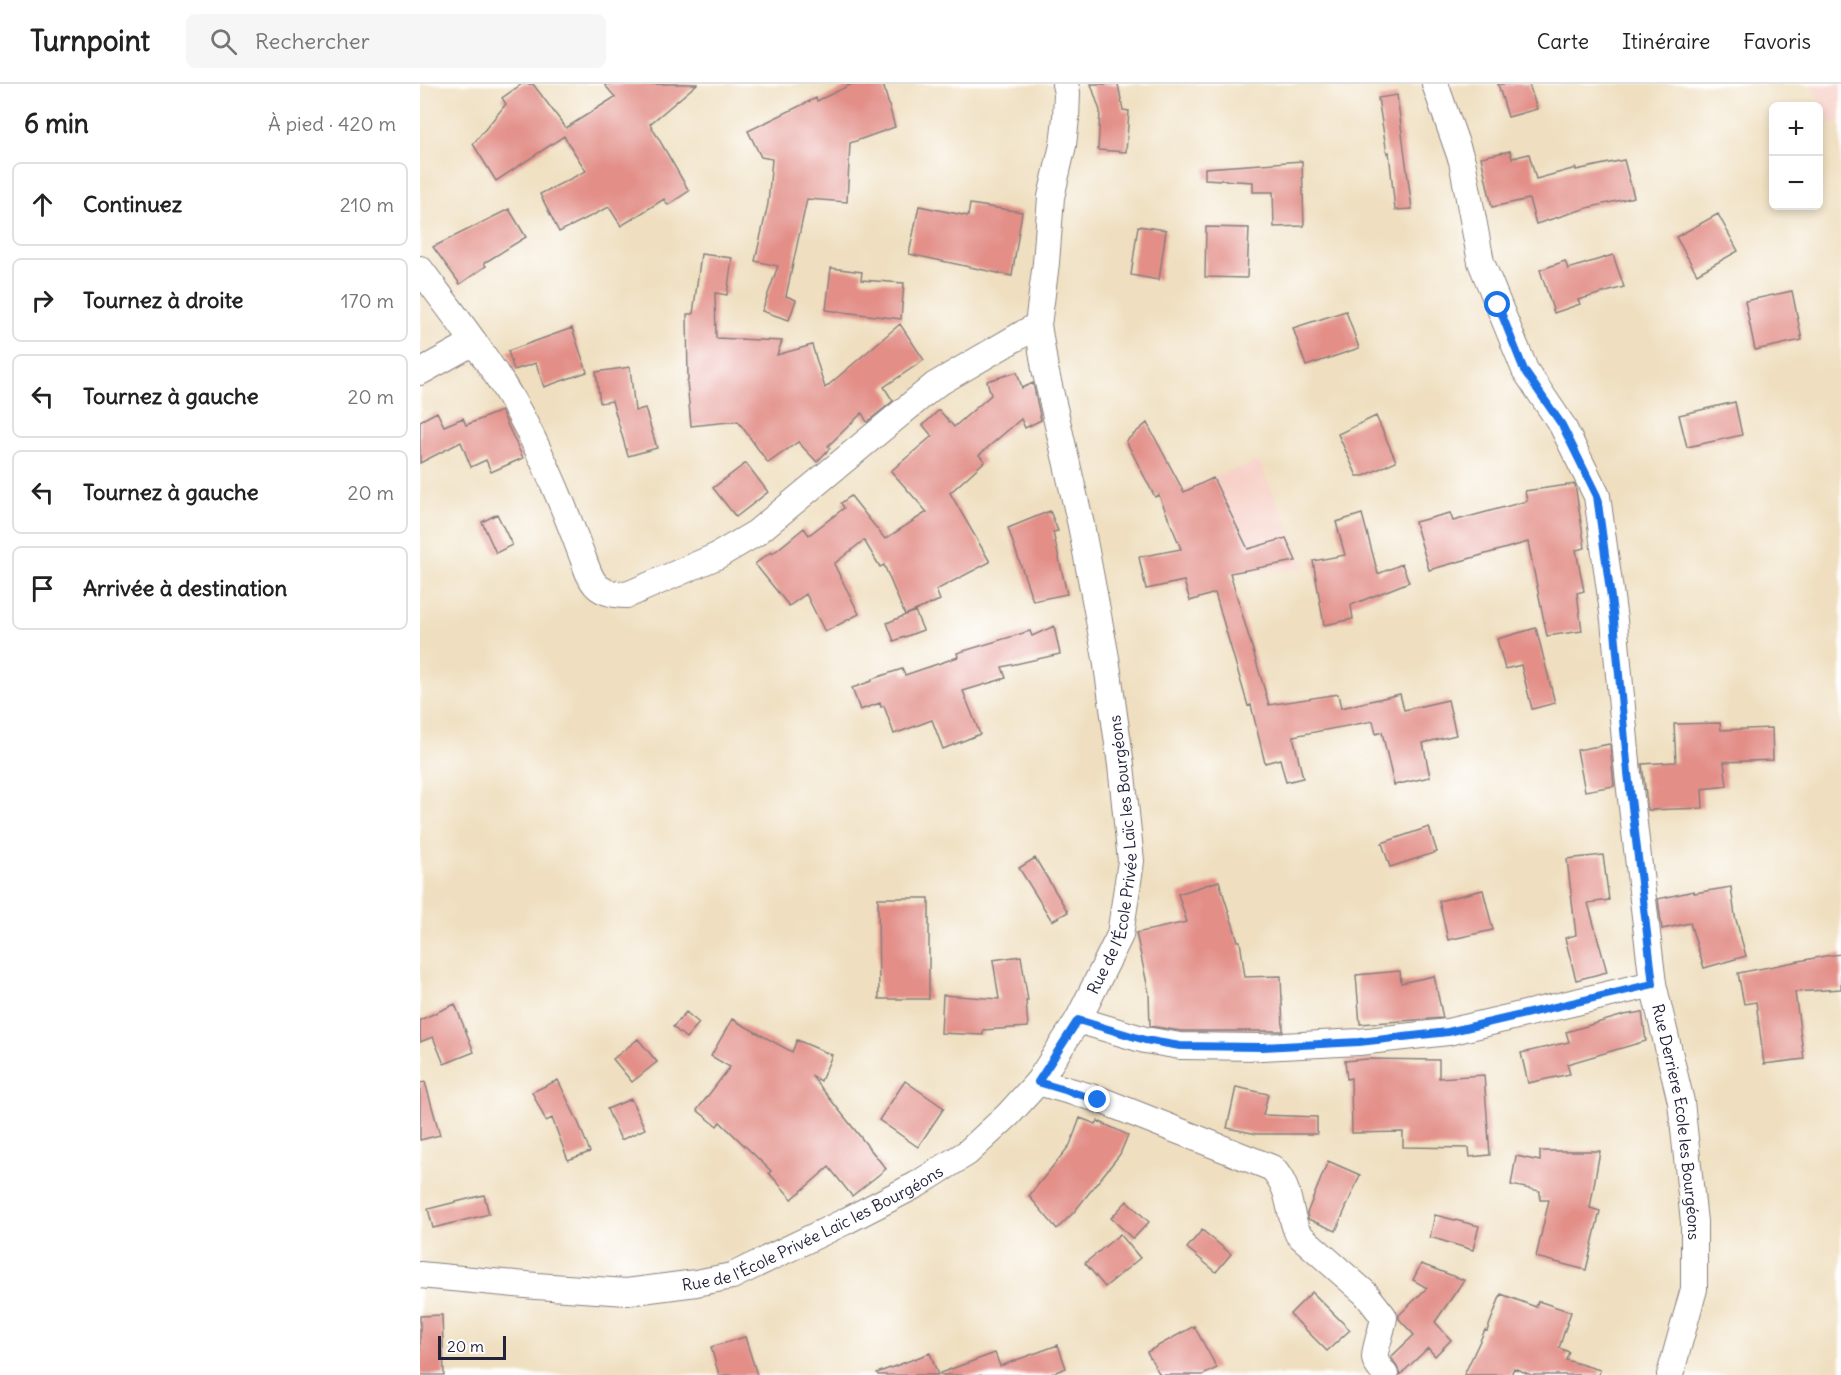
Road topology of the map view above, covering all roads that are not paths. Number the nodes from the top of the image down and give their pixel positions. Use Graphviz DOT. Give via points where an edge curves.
graph roads {
  1 [pos="1065,84"];
  2 [pos="1435,84"];
  3 [pos="420,269"];
  4 [pos="1038,325"];
  5 [pos="474,342"];
  6 [pos="420,372"];
  7 [pos="1653,984"];
  8 [pos="1078,1020"];
  9 [pos="1038,1082"];
  10 [pos="420,1275"];
  11 [pos="1385,1375"];
  12 [pos="1670,1375"];
  1 -- 4 [label="street, Rue de l'École Privée Laïc les Bourgéons" via="1066,118 1051,197"];
  2 -- 7 [label="street" via="1462,161 1481,262 1524,370 1562,425 1597,496"];
  3 -- 5 [label="street"];
  4 -- 5 [label="street" via="935,385 756,532 730,549 627,595 612,594 591,580 540,453 511,397"];
  4 -- 8 [label="street, Rue de l'École Privée Laïc les Bourgéons" via="1106,658 1131,861 1120,935"];
  5 -- 6 [label="street"];
  7 -- 8 [label="street, Rue Derriere Ecole les Bourgéons" via="1448,1032 1359,1042 1180,1046"];
  7 -- 12 [label="street, Rue Derriere Ecole les Bourgéons" via="1681,1102 1694,1222 1694,1289"];
  8 -- 9 [label="street, Rue de l'École Privée Laïc les Bourgéons"];
  9 -- 10 [label="street, Rue de l'École Privée Laïc les Bourgéons" via="968,1153 916,1185 732,1276 627,1292"];
  9 -- 11 [label="street" via="1098,1100 1272,1168 1285,1185 1298,1234 1366,1294 1384,1317 1374,1355"];
}
